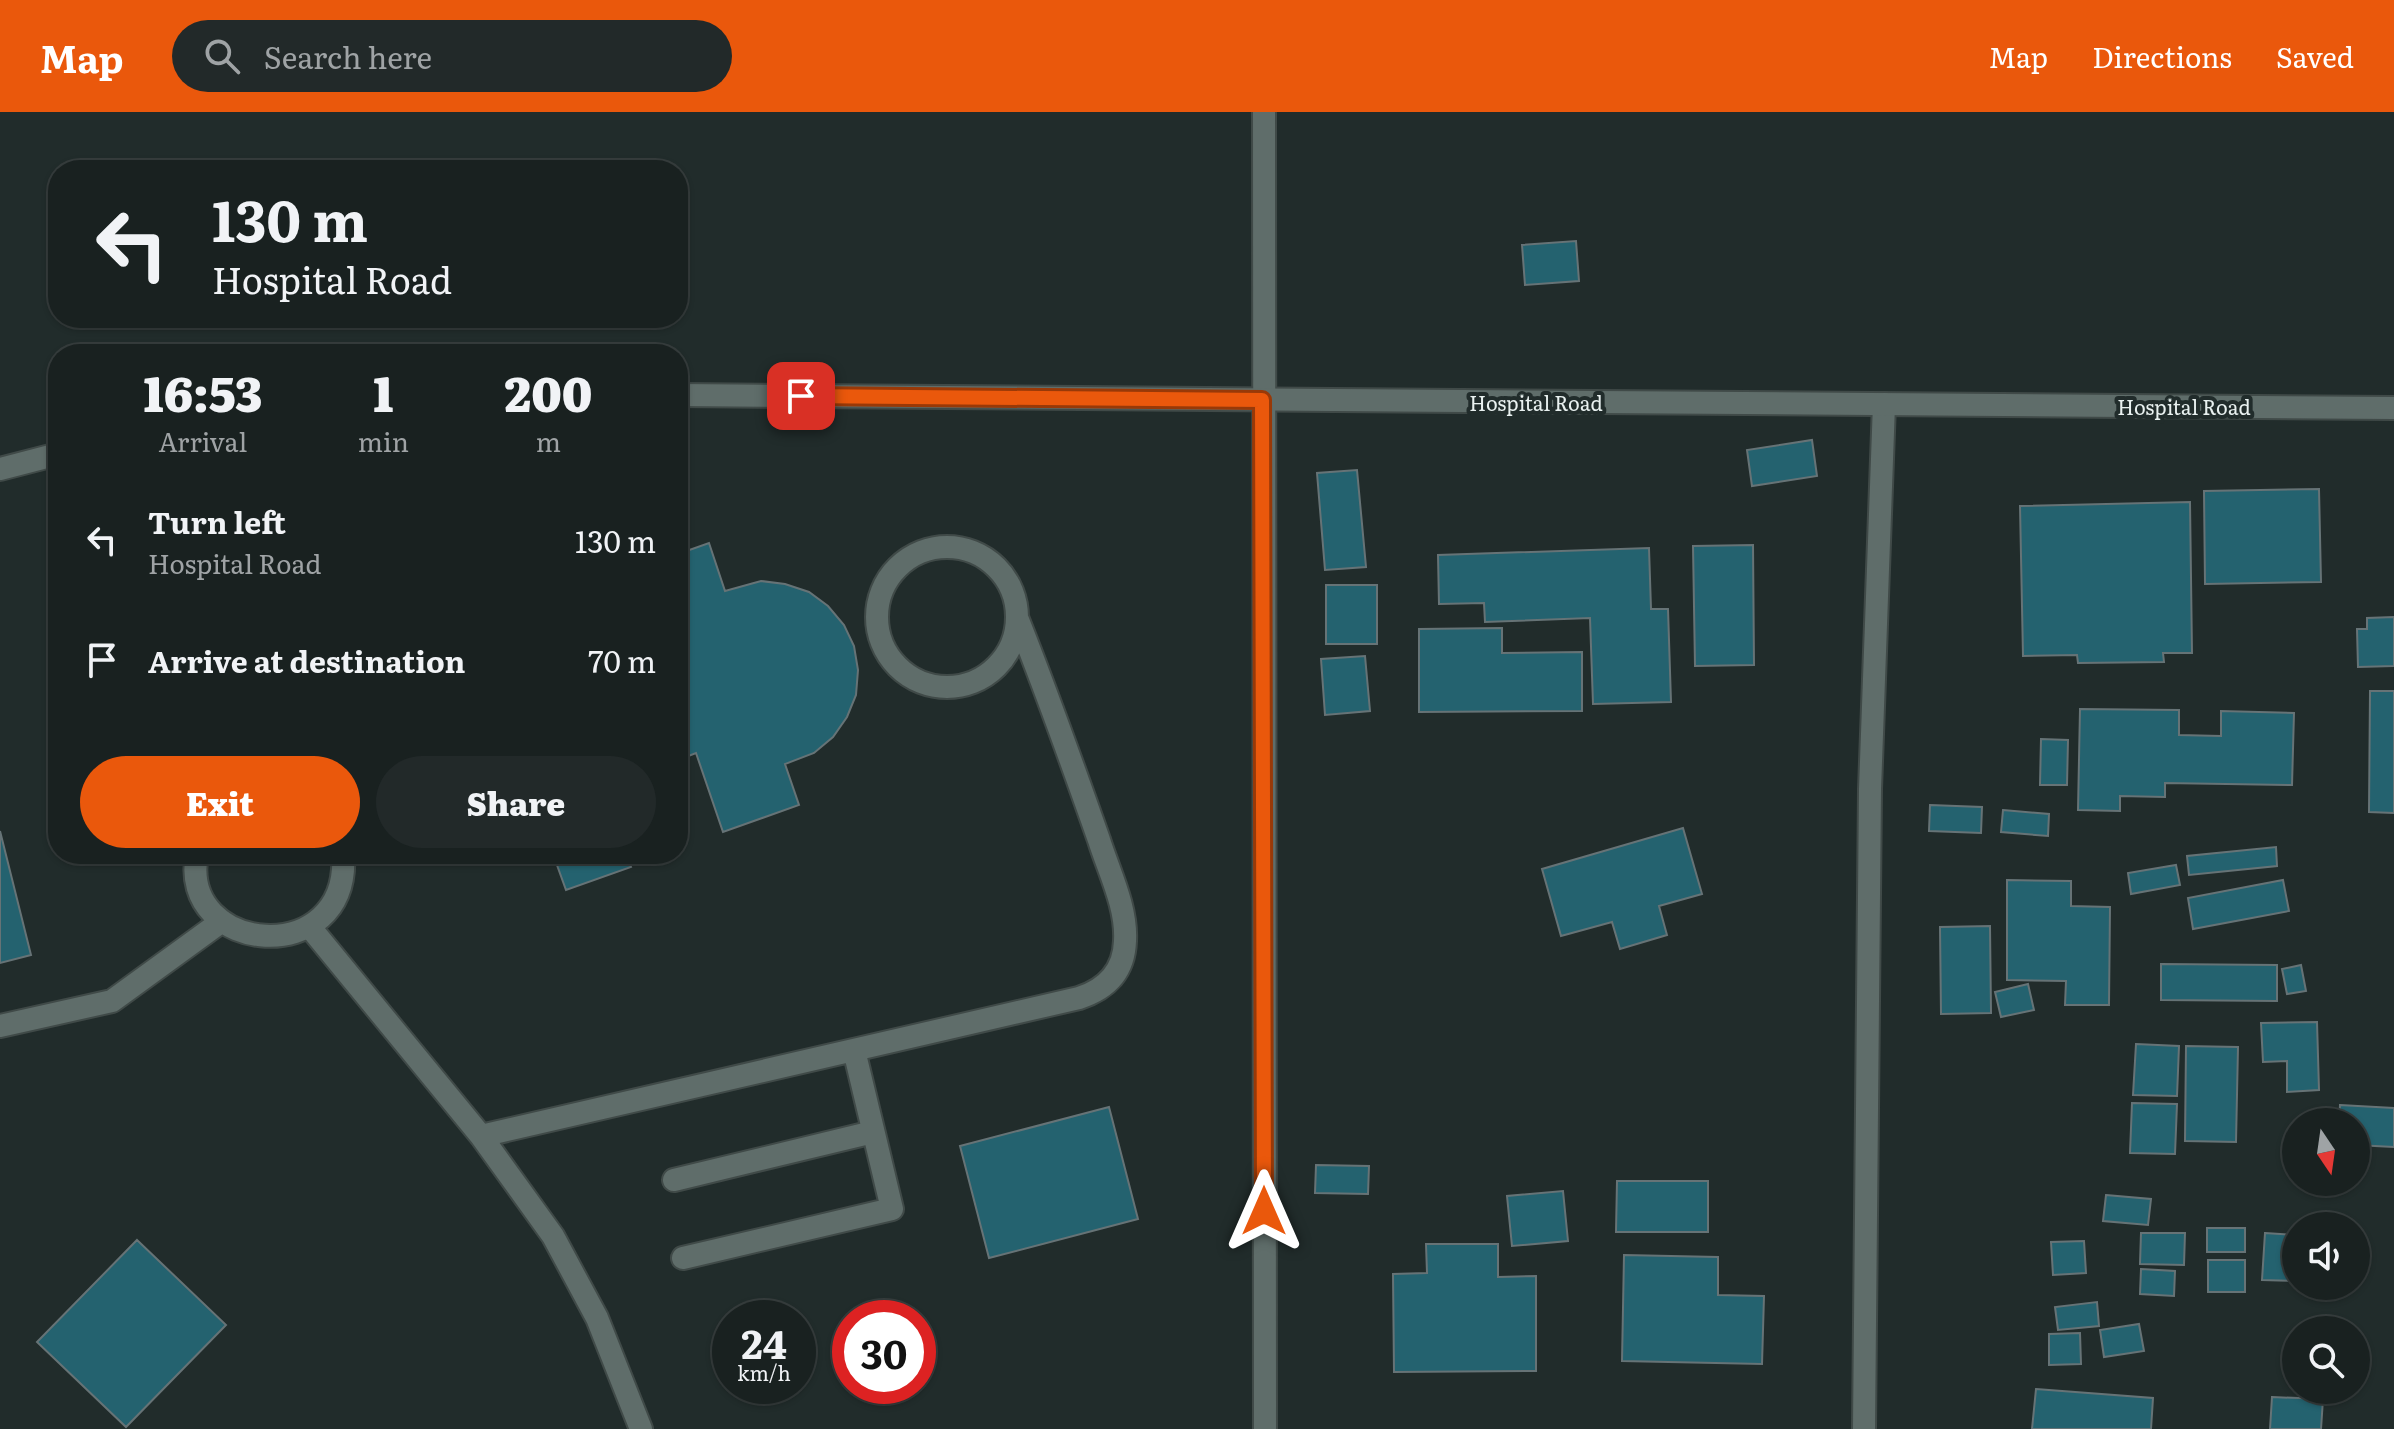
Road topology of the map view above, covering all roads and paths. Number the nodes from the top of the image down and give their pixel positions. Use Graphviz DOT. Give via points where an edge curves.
graph roads {
  1 [pos="1264,112"];
  2 [pos="688,395"];
  3 [pos="1262,400"];
  4 [pos="1884,404"];
  5 [pos="2394,408"];
  6 [pos="48,457"];
  7 [pos="0,469"];
  8 [pos="1018,620"];
  9 [pos="197,864"];
  10 [pos="342,864"];
  11 [pos="222,921"];
  12 [pos="309,926"];
  13 [pos="0,1026"];
  14 [pos="854,1050"];
  15 [pos="873,1132"];
  16 [pos="481,1136"];
  17 [pos="674,1180"];
  18 [pos="683,1258"];
  19 [pos="641,1429"];
  20 [pos="1265,1429"];
  21 [pos="1864,1429"];
  1 -- 3 [label="street"];
  2 -- 3 [label="street, Hospital Road"];
  3 -- 4 [label="street, Hospital Road"];
  3 -- 20 [label="street"];
  4 -- 5 [label="street, Hospital Road"];
  4 -- 21 [label="street" via="1870,789"];
  6 -- 7 [label="street"];
  8 -- 8 [label="street" via="1015,596 1003,574 985,557 962,548 914,554 881,590 876,614 878,639 890,661 931,687 956,688 999,665 1013,645"];
  8 -- 14 [label="street" via="1121,905 1125,941 1119,969 1098,992 1079,998"];
  9 -- 11 [label="street" via="197,883"];
  10 -- 12 [label="street" via="339,891"];
  11 -- 12 [label="street" via="265,938 288,936"];
  11 -- 13 [label="street" via="112,1001"];
  12 -- 16 [label="street"];
  14 -- 15 [label="street"];
  14 -- 16 [label="street"];
  15 -- 17 [label="street"];
  15 -- 18 [label="street" via="892,1209"];
  16 -- 19 [label="street" via="575,1273"];
}
